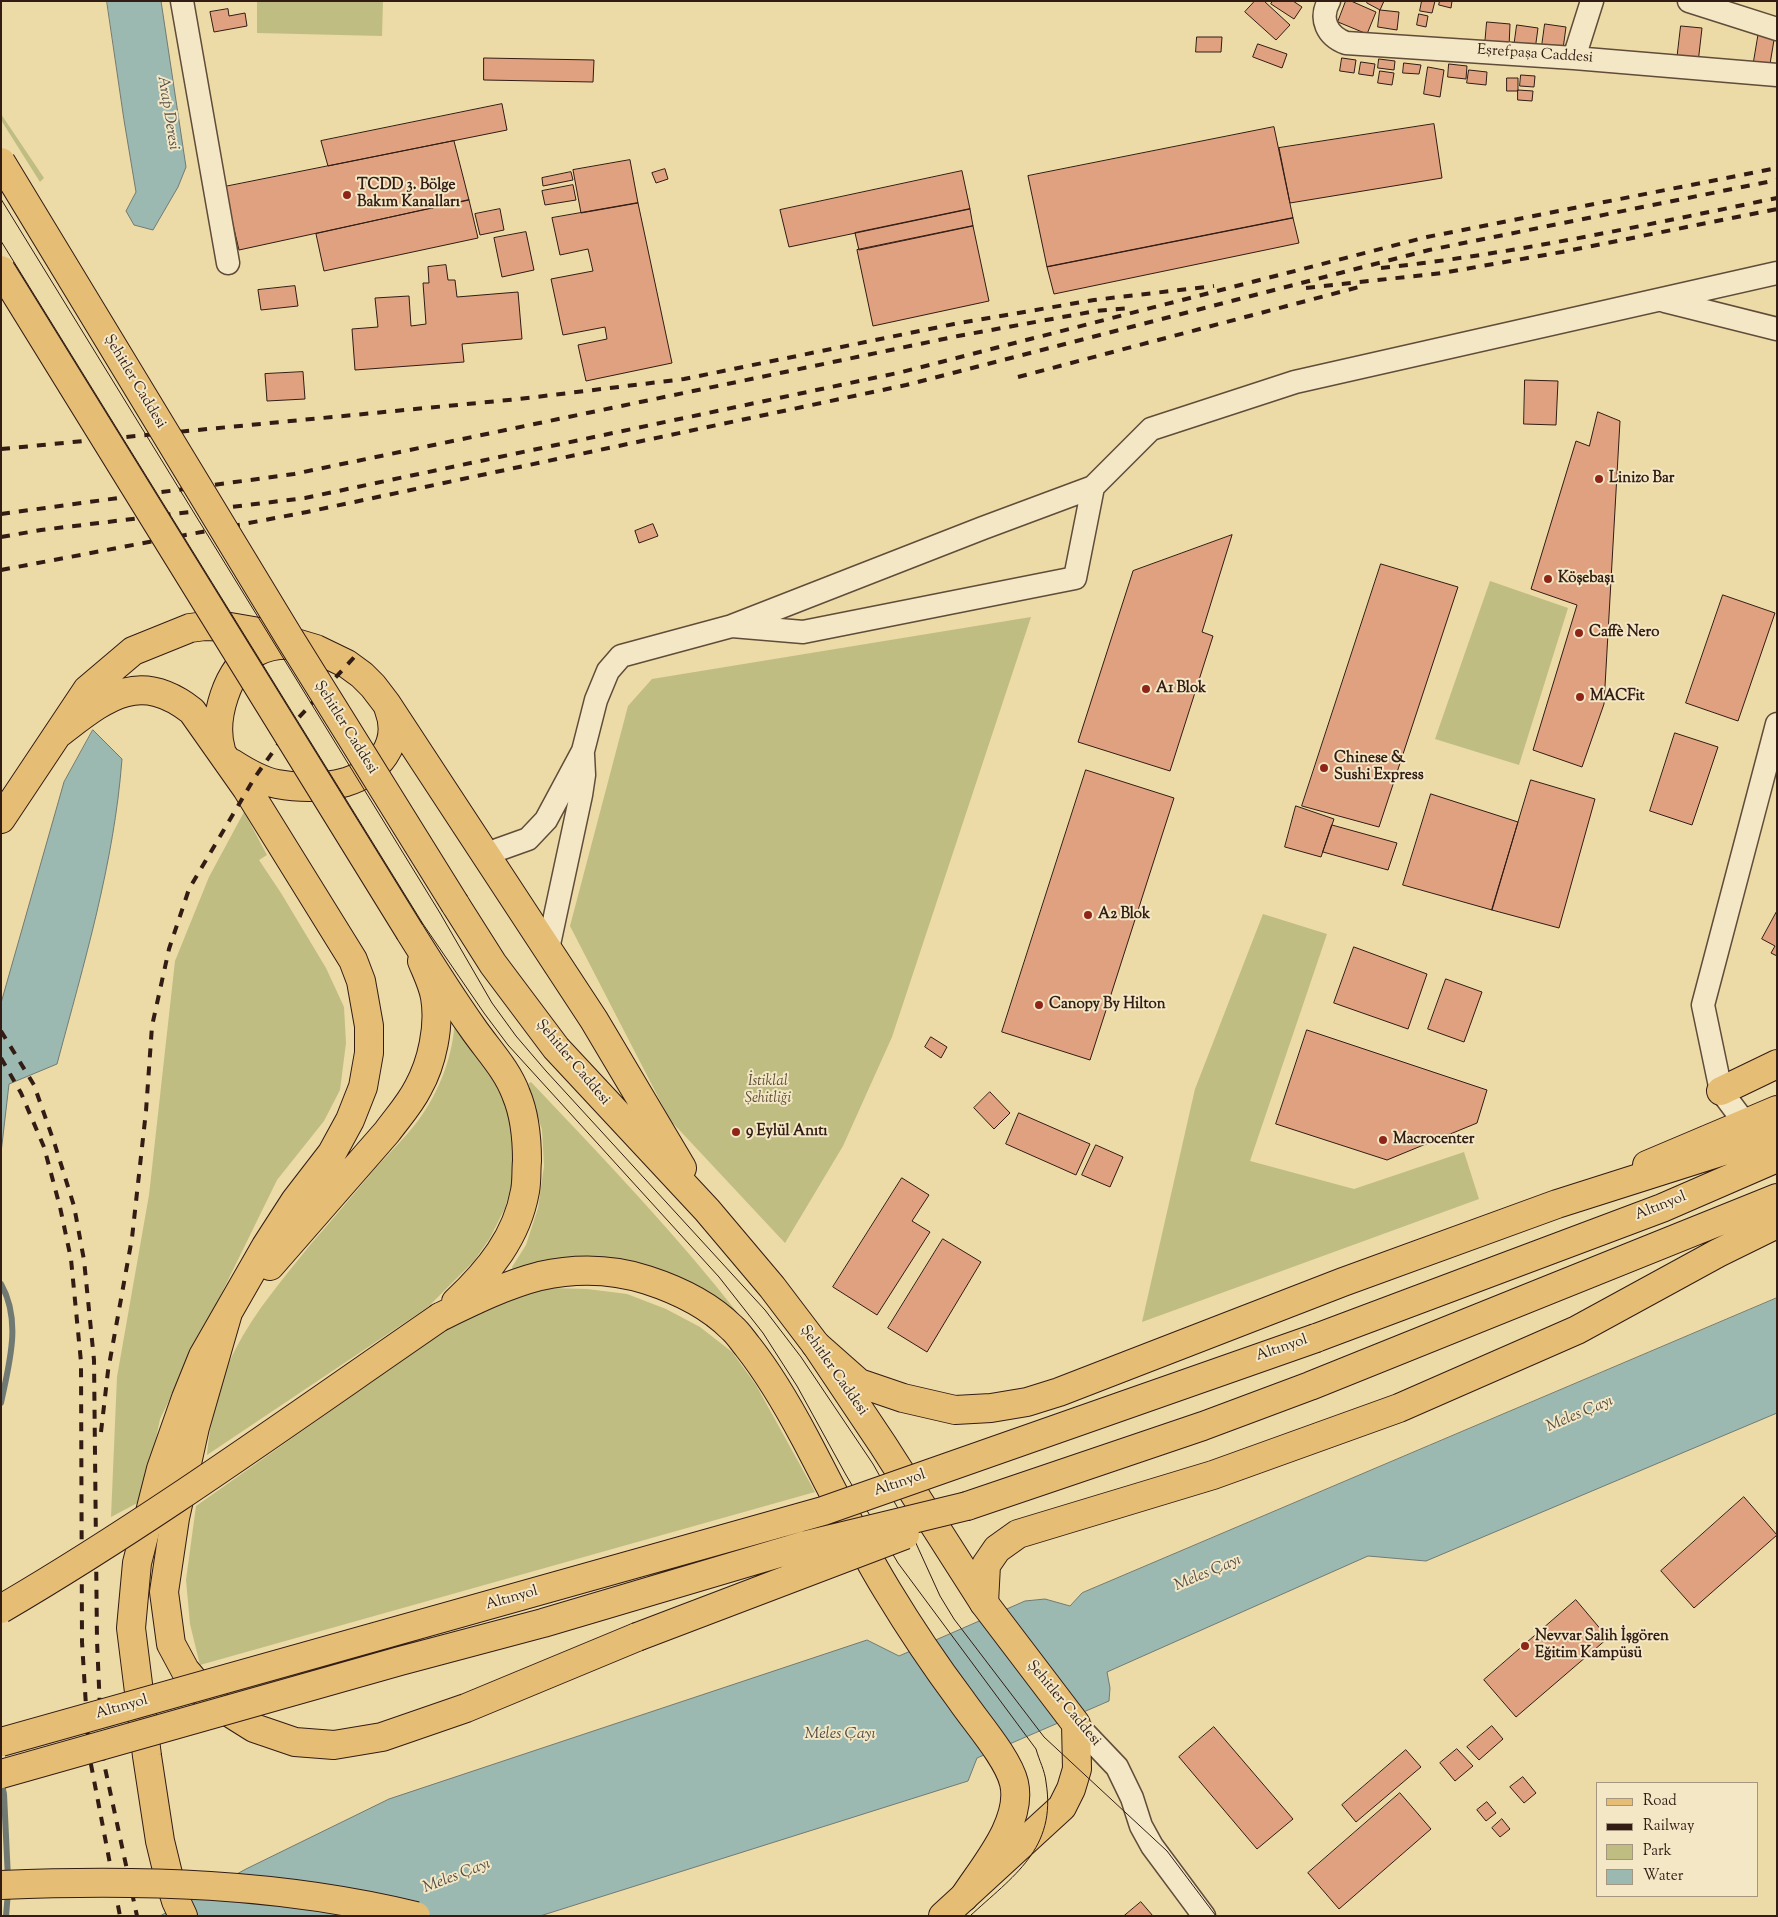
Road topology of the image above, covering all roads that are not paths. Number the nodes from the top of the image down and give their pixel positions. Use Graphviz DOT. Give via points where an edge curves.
graph roads {
  1 [pos="182,1"];
  2 [pos="1329,1"];
  3 [pos="1592,1"];
  4 [pos="1689,1"];
  5 [pos="1777,29"];
  6 [pos="1574,58"];
  7 [pos="1777,74"];
  8 [pos="1,162"];
  9 [pos="228,263"];
  10 [pos="1,270"];
  11 [pos="1777,273"];
  12 [pos="1662,300"];
  13 [pos="1777,329"];
  14 [pos="1093,487"];
  15 [pos="732,626"];
  16 [pos="303,645"];
  17 [pos="386,703"];
  18 [pos="1777,724"];
  19 [pos="58,734"];
  20 [pos="583,752"];
  21 [pos="225,755"];
  22 [pos="1,819"];
  23 [pos="486,854"];
  24 [pos="410,932"];
  25 [pos="548,949"];
  26 [pos="1777,1064"];
  27 [pos="1721,1091"];
  28 [pos="1777,1110"];
  29 [pos="1745,1123"];
  30 [pos="1777,1134"];
  31 [pos="1777,1158"];
  32 [pos="1777,1198"];
  33 [pos="1557,1204"];
  34 [pos="707,1210"];
  35 [pos="1777,1224"];
  36 [pos="227,1316"];
  37 [pos="440,1316"];
  38 [pos="816,1345"];
  39 [pos="967,1506"];
  40 [pos="984,1604"];
  41 [pos="1,1609"];
  42 [pos="1076,1724"];
  43 [pos="1,1742"];
  44 [pos="1,1774"];
  45 [pos="1,1885"];
  46 [pos="964,1897"];
  47 [pos="179,1909"];
  48 [pos="416,1916"];
  49 [pos="943,1916"];
  50 [pos="1204,1916"];
  1 -- 9 [label="street"];
  2 -- 6 [label="street, Eşrefpaşa Caddesi" via="1324,14 1326,26 1333,36 1346,43"];
  3 -- 6 [label="street"];
  4 -- 5 [label="street"];
  6 -- 7 [label="street, Eşrefpaşa Caddesi"];
  8 -- 34 [label="main road, Şehitler Caddesi, bridge" via="289,637 494,964 556,1048"];
  10 -- 24 [label="main road, bridge"];
  11 -- 12 [label="street"];
  12 -- 13 [label="street"];
  12 -- 14 [label="street" via="1295,382 1151,429"];
  14 -- 15 [label="street"];
  14 -- 15 [label="street" via="1075,578 803,632"];
  15 -- 20 [label="street" via="621,656 608,671 596,700"];
  16 -- 17 [label="main road" via="347,664 373,686"];
  16 -- 19 [label="main road" via="230,627 206,626 173,634 133,651 95,682"];
  16 -- 21 [label="main road" via="262,649 241,665 228,685 219,714 217,738"];
  17 -- 21 [label="main road" via="394,728 390,746 369,770 345,782 308,787 276,784 248,773"];
  17 -- 23 [label="main road"];
  18 -- 27 [label="street" via="1703,1005"];
  19 -- 21 [label="main road" via="114,695 153,692 167,695 192,711"];
  19 -- 22 [label="main road"];
  20 -- 23 [label="street" via="546,820 528,839"];
  20 -- 25 [label="street" via="581,794"];
  21 -- 36 [label="main road" via="352,960 361,981 369,1026 369,1053 363,1087 350,1120 332,1153 266,1246"];
  23 -- 25 [label="main road"];
  24 -- 36 [label="main road" via="435,997 433,1046 420,1086 386,1132"];
  24 -- 37 [label="main road" via="449,994 505,1072 526,1125 526,1190 516,1221 494,1262"];
  25 -- 34 [label="main road"];
  26 -- 27 [label="main road"];
  27 -- 29 [label="street"];
  28 -- 29 [label="main road"];
  29 -- 33 [label="main road"];
  30 -- 33 [label="main road"];
  31 -- 43 [label="main road, Altınyol, bridge" via="1662,1208 1316,1338 823,1510"];
  32 -- 39 [label="main road, Altınyol" via="1310,1386"];
  33 -- 38 [label="main road" via="1027,1402 955,1410 903,1398 859,1384"];
  34 -- 38 [label="main road, Şehitler Caddesi"];
  35 -- 40 [label="main road" via="1577,1330 1399,1408 1213,1475 1018,1534 997,1548 986,1565"];
  36 -- 39 [label="main road, bridge" via="195,1427 175,1518 164,1592 171,1644 185,1670 211,1701 254,1728 295,1742 334,1745 382,1737 466,1708 637,1637 905,1535"];
  36 -- 47 [label="main road" via="203,1356 161,1469 137,1563 131,1628 160,1841"];
  37 -- 41 [label="main road, bridge" via="116,1538"];
  37 -- 46 [label="main road" via="501,1289 541,1276 574,1270 609,1271 669,1287 702,1304 733,1328 784,1399 875,1571 920,1644 1001,1755 1014,1781 1015,1800 1004,1836"];
  38 -- 40 [label="main road, Şehitler Caddesi"];
  39 -- 44 [label="main road, Altınyol, bridge" via="806,1545 543,1623"];
  40 -- 42 [label="main road, Şehitler Caddesi"];
  42 -- 46 [label="main road" via="1077,1769 1072,1789 1062,1807"];
  42 -- 50 [label="street, Şehitler Caddesi" via="1116,1767 1152,1846"];
  45 -- 48 [label="main road, bridge" via="146,1883 223,1886 383,1908"];
  46 -- 49 [label="main road"];
}
